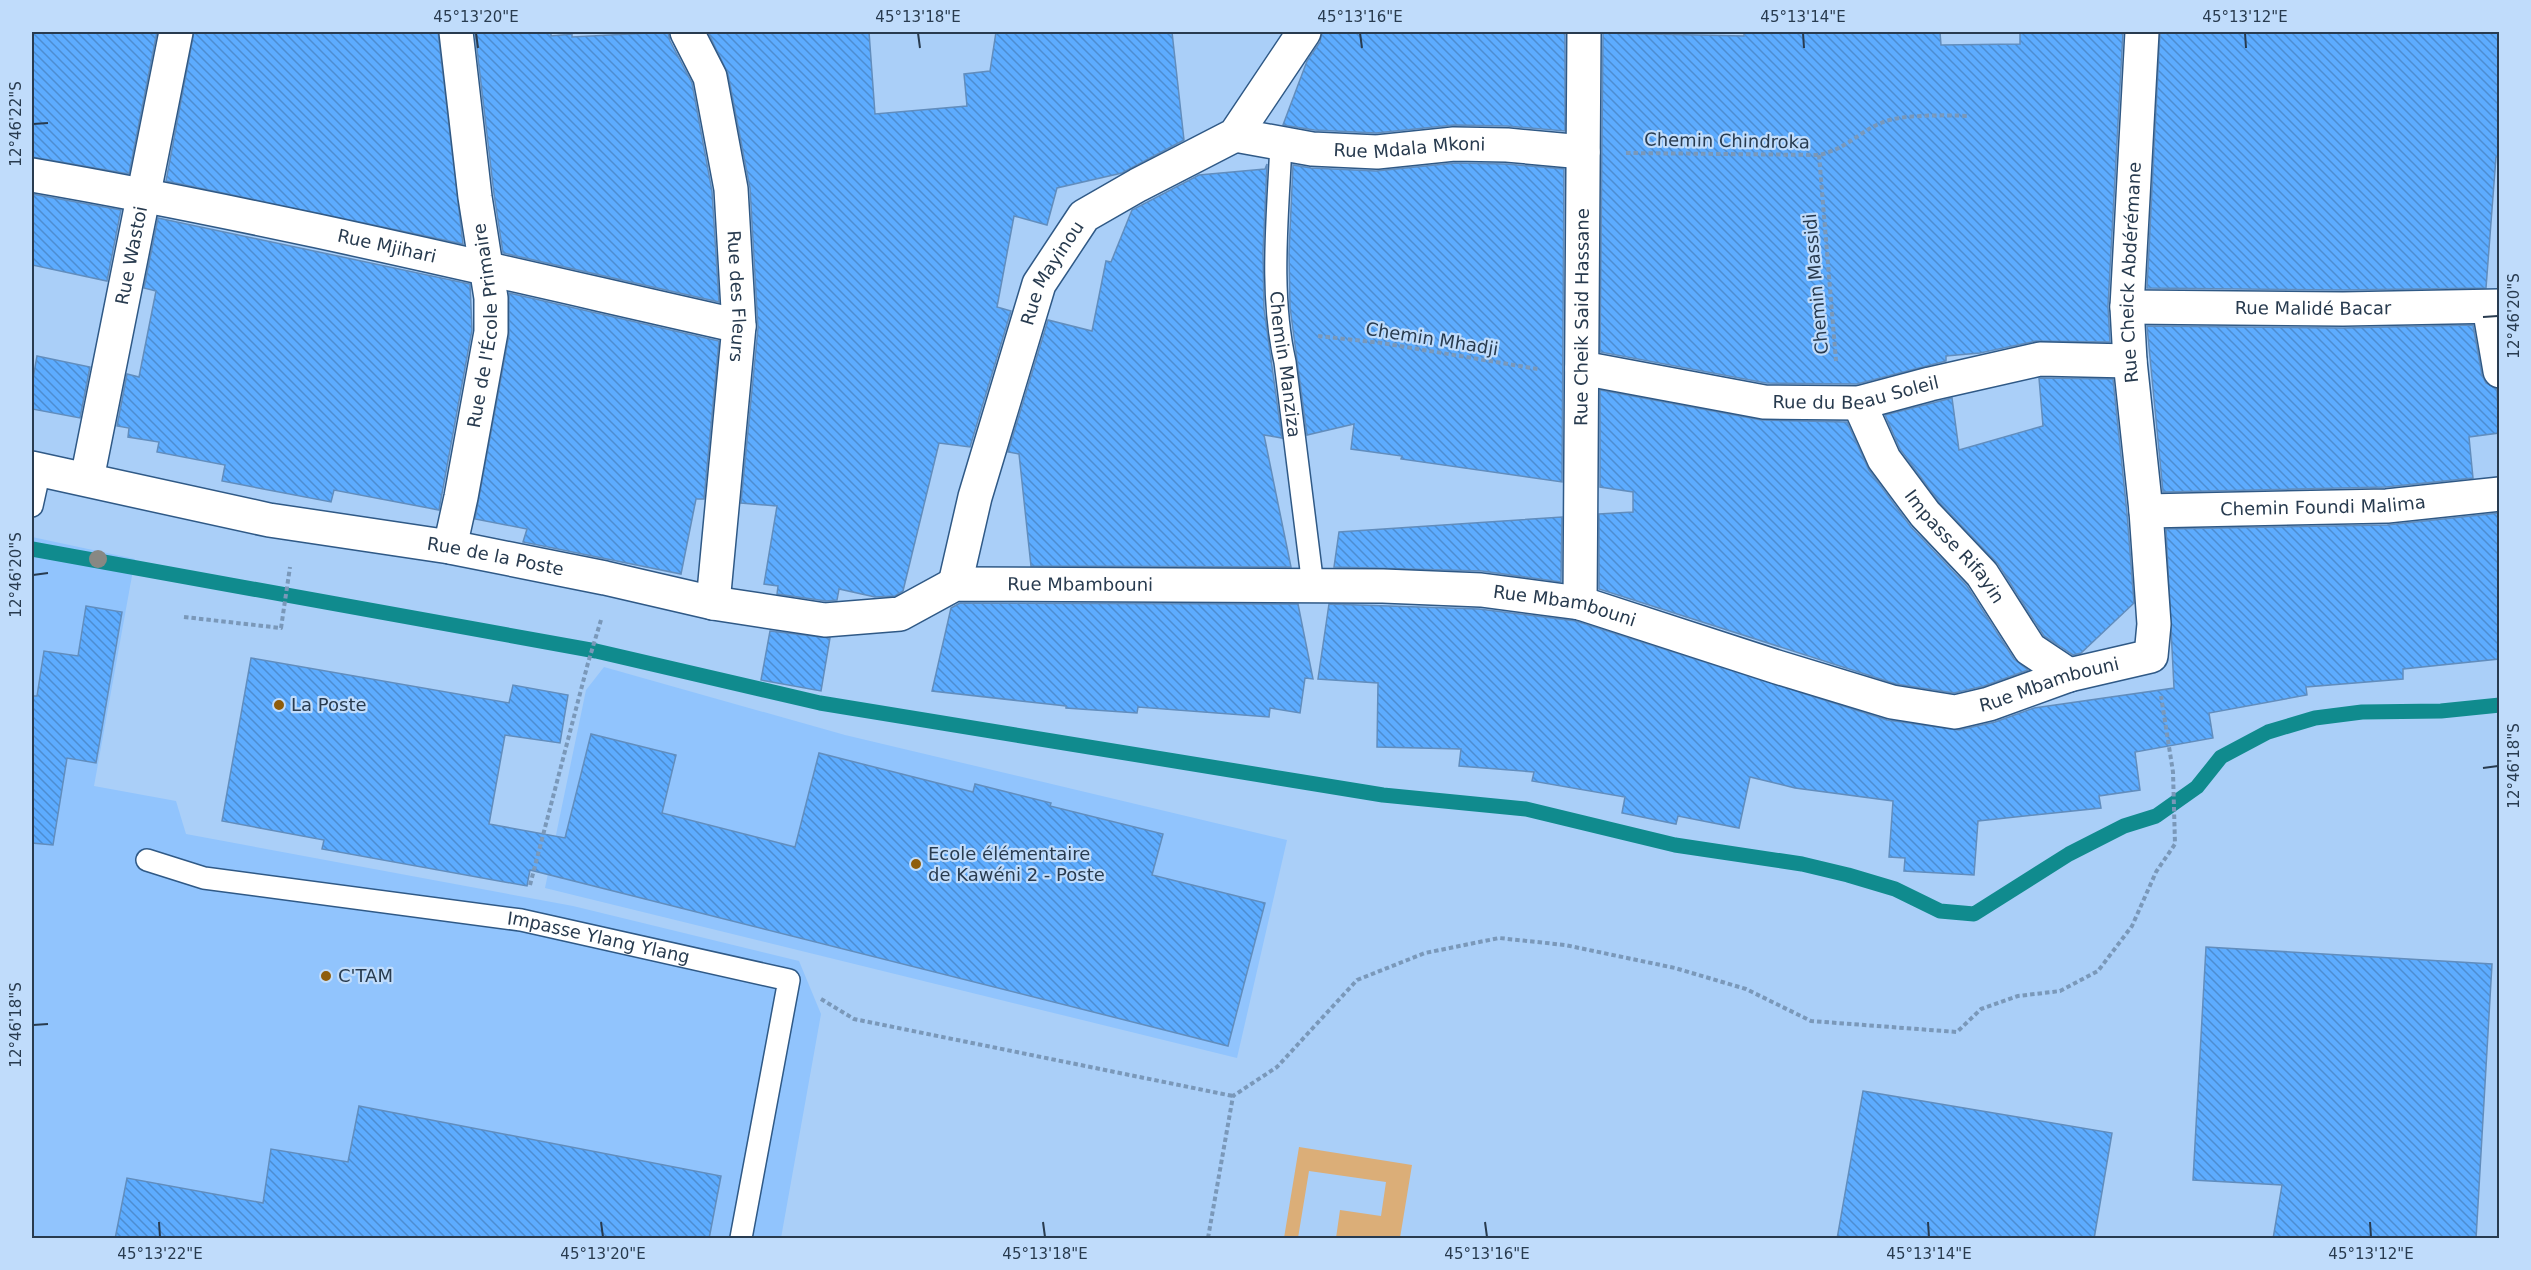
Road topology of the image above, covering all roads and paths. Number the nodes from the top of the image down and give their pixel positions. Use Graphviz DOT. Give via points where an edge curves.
graph roads {
  1 [pos="176,32"];
  2 [pos="456,32"];
  3 [pos="687,32"];
  4 [pos="1305,32"];
  5 [pos="1584,32"];
  6 [pos="2142,32"];
  7 [pos="1969,116"];
  8 [pos="1235,135"];
  9 [pos="1281,143"];
  10 [pos="1583,153"];
  11 [pos="1819,155"];
  12 [pos="32,175"];
  13 [pos="144,194"];
  14 [pos="487,269"];
  15 [pos="2127,307"];
  16 [pos="2494,307"];
  17 [pos="739,326"];
  18 [pos="1278,331"];
  19 [pos="2130,361"];
  20 [pos="2499,371"];
  21 [pos="1582,372"];
  22 [pos="1859,403"];
  23 [pos="36,469"];
  24 [pos="87,479"];
  25 [pos="2499,494"];
  26 [pos="32,507"];
  27 [pos="2146,511"];
  28 [pos="450,546"];
  29 [pos="288,576"];
  30 [pos="955,584"];
  31 [pos="1313,586"];
  32 [pos="713,603"];
  33 [pos="1580,603"];
  34 [pos="603,616"];
  35 [pos="184,617"];
  36 [pos="2151,656"];
  37 [pos="2069,675"];
  38 [pos="147,860"];
  39 [pos="521,920"];
  40 [pos="789,980"];
  41 [pos="1233,1096"];
  42 [pos="741,1239"];
  43 [pos="1208,1239"];
  1 -- 13 [label="street, Rue Wastoi"];
  2 -- 14 [label="street, Rue de l'École Primaire"];
  3 -- 17 [label="street, Rue des Fleurs" via="710,77 730,189"];
  4 -- 8 [label="street, Rue Mayinou"];
  5 -- 10 [label="street, Rue Cheik Said Hassane"];
  6 -- 15 [label="street, Rue Cheick Abdérémane"];
  7 -- 11 [label="path, Chemin Chindroka" via="1931,115 1882,122 1835,151"];
  8 -- 9 [label="street, Rue Mdala Mkoni"];
  8 -- 30 [label="street, Rue Mayinou" via="1084,216 1039,284 975,497"];
  9 -- 10 [label="street, Rue Mdala Mkoni" via="1312,149 1377,152 1454,144"];
  9 -- 18 [label="lane, Chemin Manziza" via="1276,241"];
  10 -- 11 [label="path, Chemin Chindroka"];
  10 -- 21 [label="street, Rue Cheik Said Hassane"];
  11 -- 22 [label="path, Chemin Massidi" via="1837,370"];
  12 -- 13 [label="street, Rue Mjihari"];
  13 -- 14 [label="street, Rue Mjihari"];
  13 -- 24 [label="street, Rue Wastoi"];
  14 -- 17 [label="street, Rue Mjihari"];
  14 -- 28 [label="street, Rue de l'École Primaire" via="491,332"];
  15 -- 16 [label="street, Rue Malidé Bacar"];
  15 -- 19 [label="street, Rue Cheick Abdérémane"];
  16 -- 20 [label="street"];
  17 -- 32 [label="street, Rue des Fleurs"];
  18 -- 21 [label="path, Chemin Mhadji"];
  18 -- 31 [label="lane, Chemin Manziza"];
  19 -- 22 [label="street, Rue du Beau Soleil" via="2040,359"];
  19 -- 27 [label="street, Rue Cheick Abdérémane"];
  21 -- 22 [label="street, Rue du Beau Soleil" via="1764,402"];
  21 -- 33 [label="street, Rue Cheik Said Hassane"];
  22 -- 37 [label="street, Impasse Rifayin" via="1884,459 1925,514 1982,574 2030,649"];
  23 -- 24 [label="street, Rue de la Poste"];
  23 -- 26 [label="lane"];
  24 -- 28 [label="street, Rue de la Poste" via="269,520"];
  25 -- 27 [label="street, Chemin Foundi Malima" via="2387,506"];
  27 -- 36 [label="street, Rue Cheick Abdérémane" via="2154,624"];
  28 -- 32 [label="street, Rue de la Poste"];
  29 -- 35 [label="path" via="281,628"];
  30 -- 31 [label="street, Rue Mbambouni"];
  30 -- 32 [label="street, Rue de la Poste" via="900,614 825,620"];
  31 -- 33 [label="street, Rue Mbambouni" via="1481,590"];
  33 -- 37 [label="street, Rue Mbambouni" via="1892,702 1955,712"];
  34 -- 39 [label="path"];
  36 -- 37 [label="street, Rue Mbambouni"];
  36 -- 41 [label="path" via="2165,711 2173,772 2175,844 2156,872 2133,926 2098,971 2060,991 2018,996 1981,1009 1957,1032 1811,1022 1746,989 1675,968 1565,945 1499,938 1425,953 1357,980 1277,1067"];
  38 -- 39 [label="lane, Impasse Ylang Ylang" via="204,878"];
  39 -- 40 [label="lane, Impasse Ylang Ylang"];
  40 -- 41 [label="path" via="854,1019"];
  40 -- 42 [label="lane"];
  41 -- 43 [label="path"];
}
